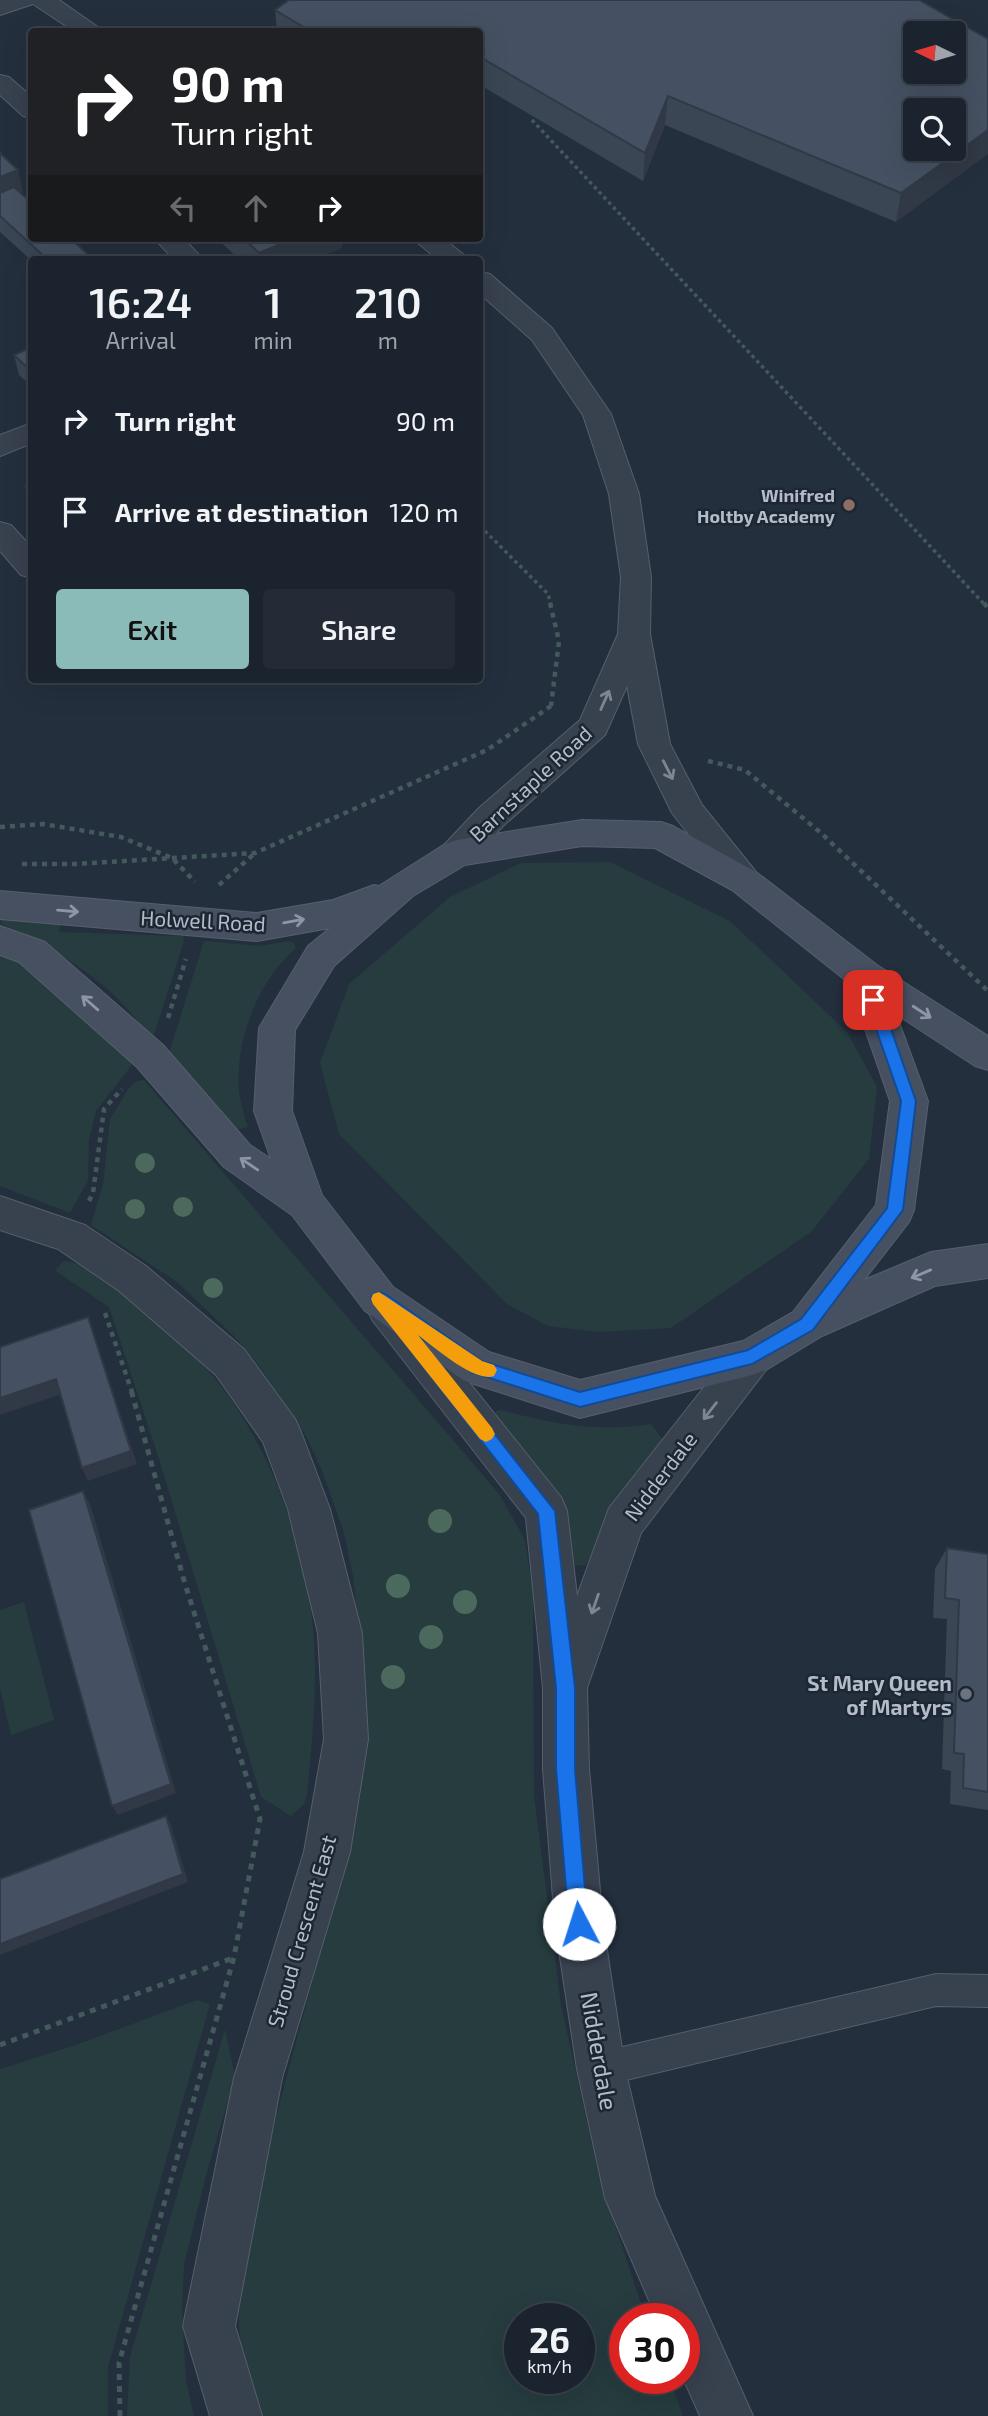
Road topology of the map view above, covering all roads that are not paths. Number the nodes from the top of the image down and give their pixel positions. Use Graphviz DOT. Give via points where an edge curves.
graph roads {
  1 [pos="24,0"];
  2 [pos="42,0"];
  3 [pos="0,8"];
  4 [pos="87,28"];
  5 [pos="0,82"];
  6 [pos="28,107"];
  7 [pos="171,242"];
  8 [pos="186,256"];
  9 [pos="483,283"];
  10 [pos="28,434"];
  11 [pos="0,446"];
  12 [pos="0,533"];
  13 [pos="28,564"];
  14 [pos="634,634"];
  15 [pos="457,853"];
  16 [pos="744,881"];
  17 [pos="401,887"];
  18 [pos="0,905"];
  19 [pos="0,940"];
  20 [pos="864,975"];
  21 [pos="988,1055"];
  22 [pos="306,1203"];
  23 [pos="0,1213"];
  24 [pos="988,1261"];
  25 [pos="379,1299"];
  26 [pos="807,1325"];
  27 [pos="752,1357"];
  28 [pos="565,1688"];
  29 [pos="988,1991"];
  30 [pos="601,2069"];
  31 [pos="677,2303"];
  32 [pos="700,2356"];
  33 [pos="236,2416"];
  34 [pos="727,2416"];
  1 -- 3 [label="street"];
  2 -- 4 [label="street"];
  5 -- 6 [label="street"];
  7 -- 8 [label="street"];
  9 -- 14 [label="street, Barnstaple Road" via="542,334 597,414 624,494 636,577"];
  10 -- 11 [label="street"];
  12 -- 13 [label="street"];
  15 -- 14 [label="street, Barnstaple Road, one-way" via="593,727"];
  14 -- 16 [label="street, Barnstaple Road, one-way" via="654,744 689,813"];
  15 -- 16 [label="street" via="582,833 661,835"];
  15 -- 17 [label="street"];
  16 -- 20 [label="street"];
  18 -- 17 [label="street, Holwell Road, one-way" via="257,928 338,913"];
  17 -- 22 [label="street" via="321,956 277,1028 272,1111"];
  22 -- 19 [label="street, one-way" via="237,1156 150,1056 32,952"];
  20 -- 21 [label="street, one-way"];
  20 -- 26 [label="street" via="909,1101 895,1210"];
  22 -- 25 [label="street"];
  23 -- 33 [label="street, Stroud Crescent East" via="71,1237 132,1278 230,1362 280,1432 309,1509 340,1633 346,1739 327,1852 258,2078 209,2326"];
  24 -- 26 [label="street, one-way" via="931,1269"];
  25 -- 27 [label="street" via="477,1367 580,1399"];
  25 -- 28 [label="street, Nidderdale" via="546,1511"];
  26 -- 27 [label="street"];
  27 -- 28 [label="street, Nidderdale, one-way" via="624,1522"];
  28 -- 30 [label="street, Nidderdale" via="565,1769 579,1924"];
  29 -- 30 [label="lane" via="936,1990"];
  30 -- 31 [label="street, Nidderdale" via="630,2197"];
  32 -- 34 [label="street, Nidderdale"];
}
